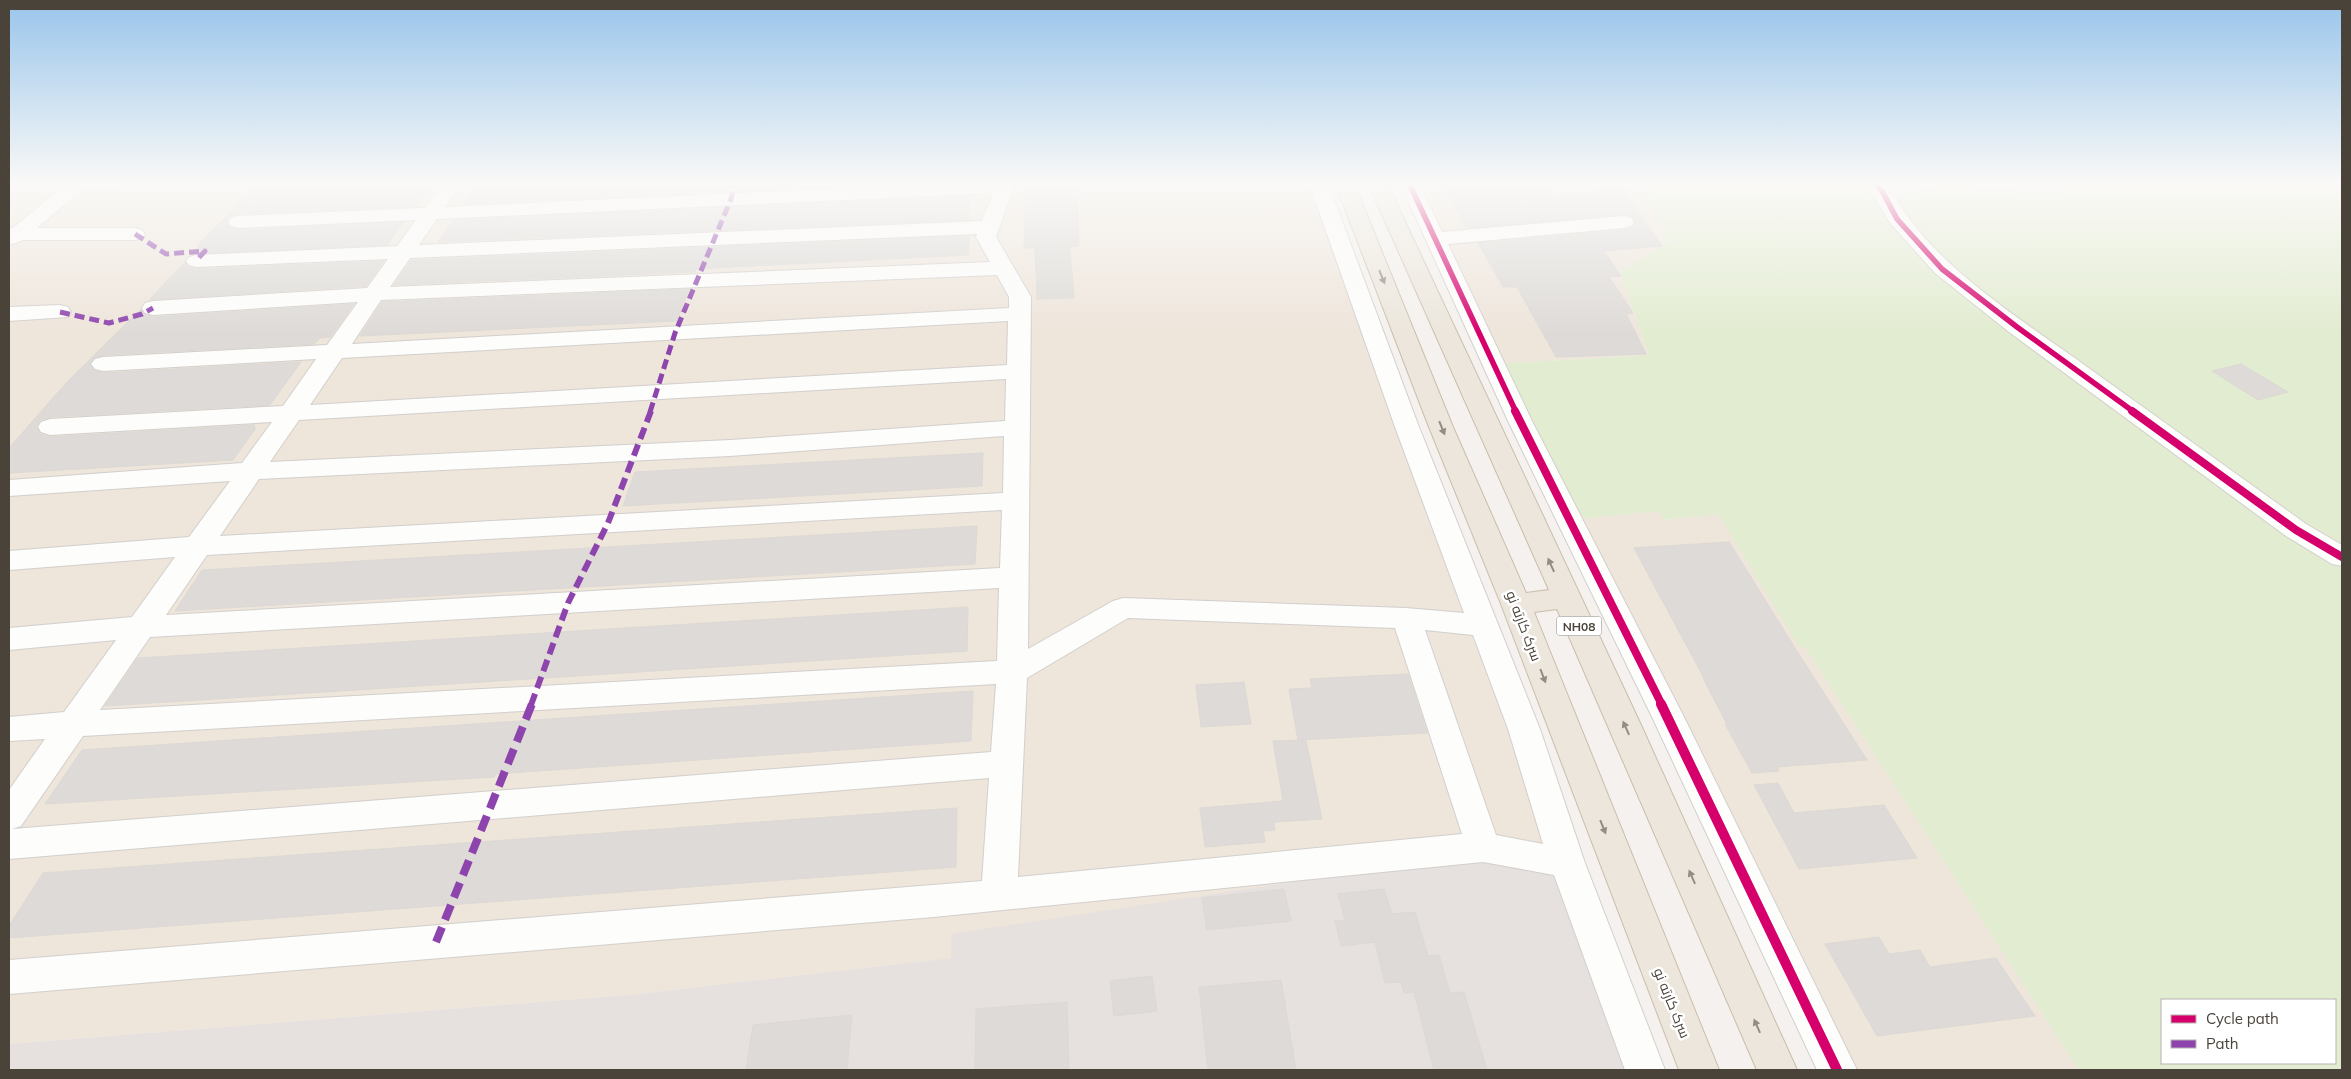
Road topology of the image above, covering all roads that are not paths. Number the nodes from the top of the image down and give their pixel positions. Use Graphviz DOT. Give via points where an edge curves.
graph roads {
  1 [pos="417,233"];
  2 [pos="846,233"];
  3 [pos="987,233"];
  4 [pos="1336,233"];
  5 [pos="1364,233"];
  6 [pos="1400,233"];
  7 [pos="1433,233"];
  8 [pos="1498,233"];
  9 [pos="1910,233"];
  10 [pos="135,234"];
  11 [pos="12,236"];
  12 [pos="1436,239"];
  13 [pos="404,253"];
  14 [pos="196,262"];
  15 [pos="1004,268"];
  16 [pos="375,294"];
  17 [pos="153,308"];
  18 [pos="60,312"];
  19 [pos="9,314"];
  20 [pos="1020,314"];
  21 [pos="334,352"];
  22 [pos="103,364"];
  23 [pos="1018,371"];
  24 [pos="292,413"];
  25 [pos="50,427"];
  26 [pos="1017,428"];
  27 [pos="250,471"];
  28 [pos="9,488"];
  29 [pos="1016,500"];
  30 [pos="198,546"];
  31 [pos="2342,557"];
  32 [pos="9,560"];
  33 [pos="1014,577"];
  34 [pos="1566,598"];
  35 [pos="1516,604"];
  36 [pos="1406,618"];
  37 [pos="1484,625"];
  38 [pos="141,627"];
  39 [pos="9,639"];
  40 [pos="1012,672"];
  41 [pos="73,724"];
  42 [pos="9,729"];
  43 [pos="1006,764"];
  44 [pos="9,816"];
  45 [pos="9,844"];
  46 [pos="1483,847"];
  47 [pos="1567,863"];
  48 [pos="1000,894"];
  49 [pos="9,977"];
  50 [pos="1645,1070"];
  51 [pos="1699,1070"];
  52 [pos="1777,1070"];
  53 [pos="1837,1070"];
  1 -- 13 [label="street"];
  2 -- 13 [label="street"];
  3 -- 15 [label="street" via="986,237"];
  4 -- 37 [label="street"];
  5 -- 35 [label="highway, سرک کارته نو, one-way"];
  34 -- 6 [label="highway, NH08, one-way"];
  7 -- 12 [label="street"];
  8 -- 12 [label="street"];
  9 -- 31 [label="street" via="1942,269 2017,327 2296,530"];
  10 -- 11 [label="street"];
  12 -- 53 [label="street" via="1516,413 1669,718"];
  13 -- 14 [label="street"];
  13 -- 16 [label="street"];
  15 -- 16 [label="street"];
  15 -- 20 [label="street" via="1020,297"];
  16 -- 17 [label="street"];
  16 -- 21 [label="street"];
  18 -- 19 [label="street"];
  20 -- 21 [label="street"];
  20 -- 23 [label="street"];
  21 -- 22 [label="street"];
  21 -- 24 [label="street"];
  23 -- 24 [label="street"];
  23 -- 26 [label="street"];
  24 -- 25 [label="street"];
  24 -- 27 [label="street"];
  26 -- 27 [label="street" via="730,448"];
  26 -- 29 [label="street"];
  27 -- 28 [label="street"];
  27 -- 30 [label="street"];
  29 -- 30 [label="street"];
  29 -- 33 [label="street"];
  30 -- 32 [label="street"];
  30 -- 38 [label="street"];
  33 -- 38 [label="street"];
  33 -- 40 [label="street"];
  34 -- 35 [label="highway"];
  52 -- 34 [label="highway, NH08, one-way"];
  35 -- 51 [label="highway, سرک کارته نو, one-way"];
  36 -- 37 [label="street"];
  36 -- 40 [label="street" via="1123,608"];
  36 -- 46 [label="street"];
  37 -- 47 [label="street" via="1524,729"];
  38 -- 39 [label="street"];
  38 -- 41 [label="street"];
  40 -- 41 [label="street"];
  40 -- 43 [label="street"];
  41 -- 42 [label="street"];
  41 -- 44 [label="street"];
  43 -- 45 [label="street"];
  43 -- 48 [label="street"];
  46 -- 47 [label="street"];
  46 -- 48 [label="street"];
  47 -- 50 [label="street"];
  48 -- 49 [label="street"];
}
